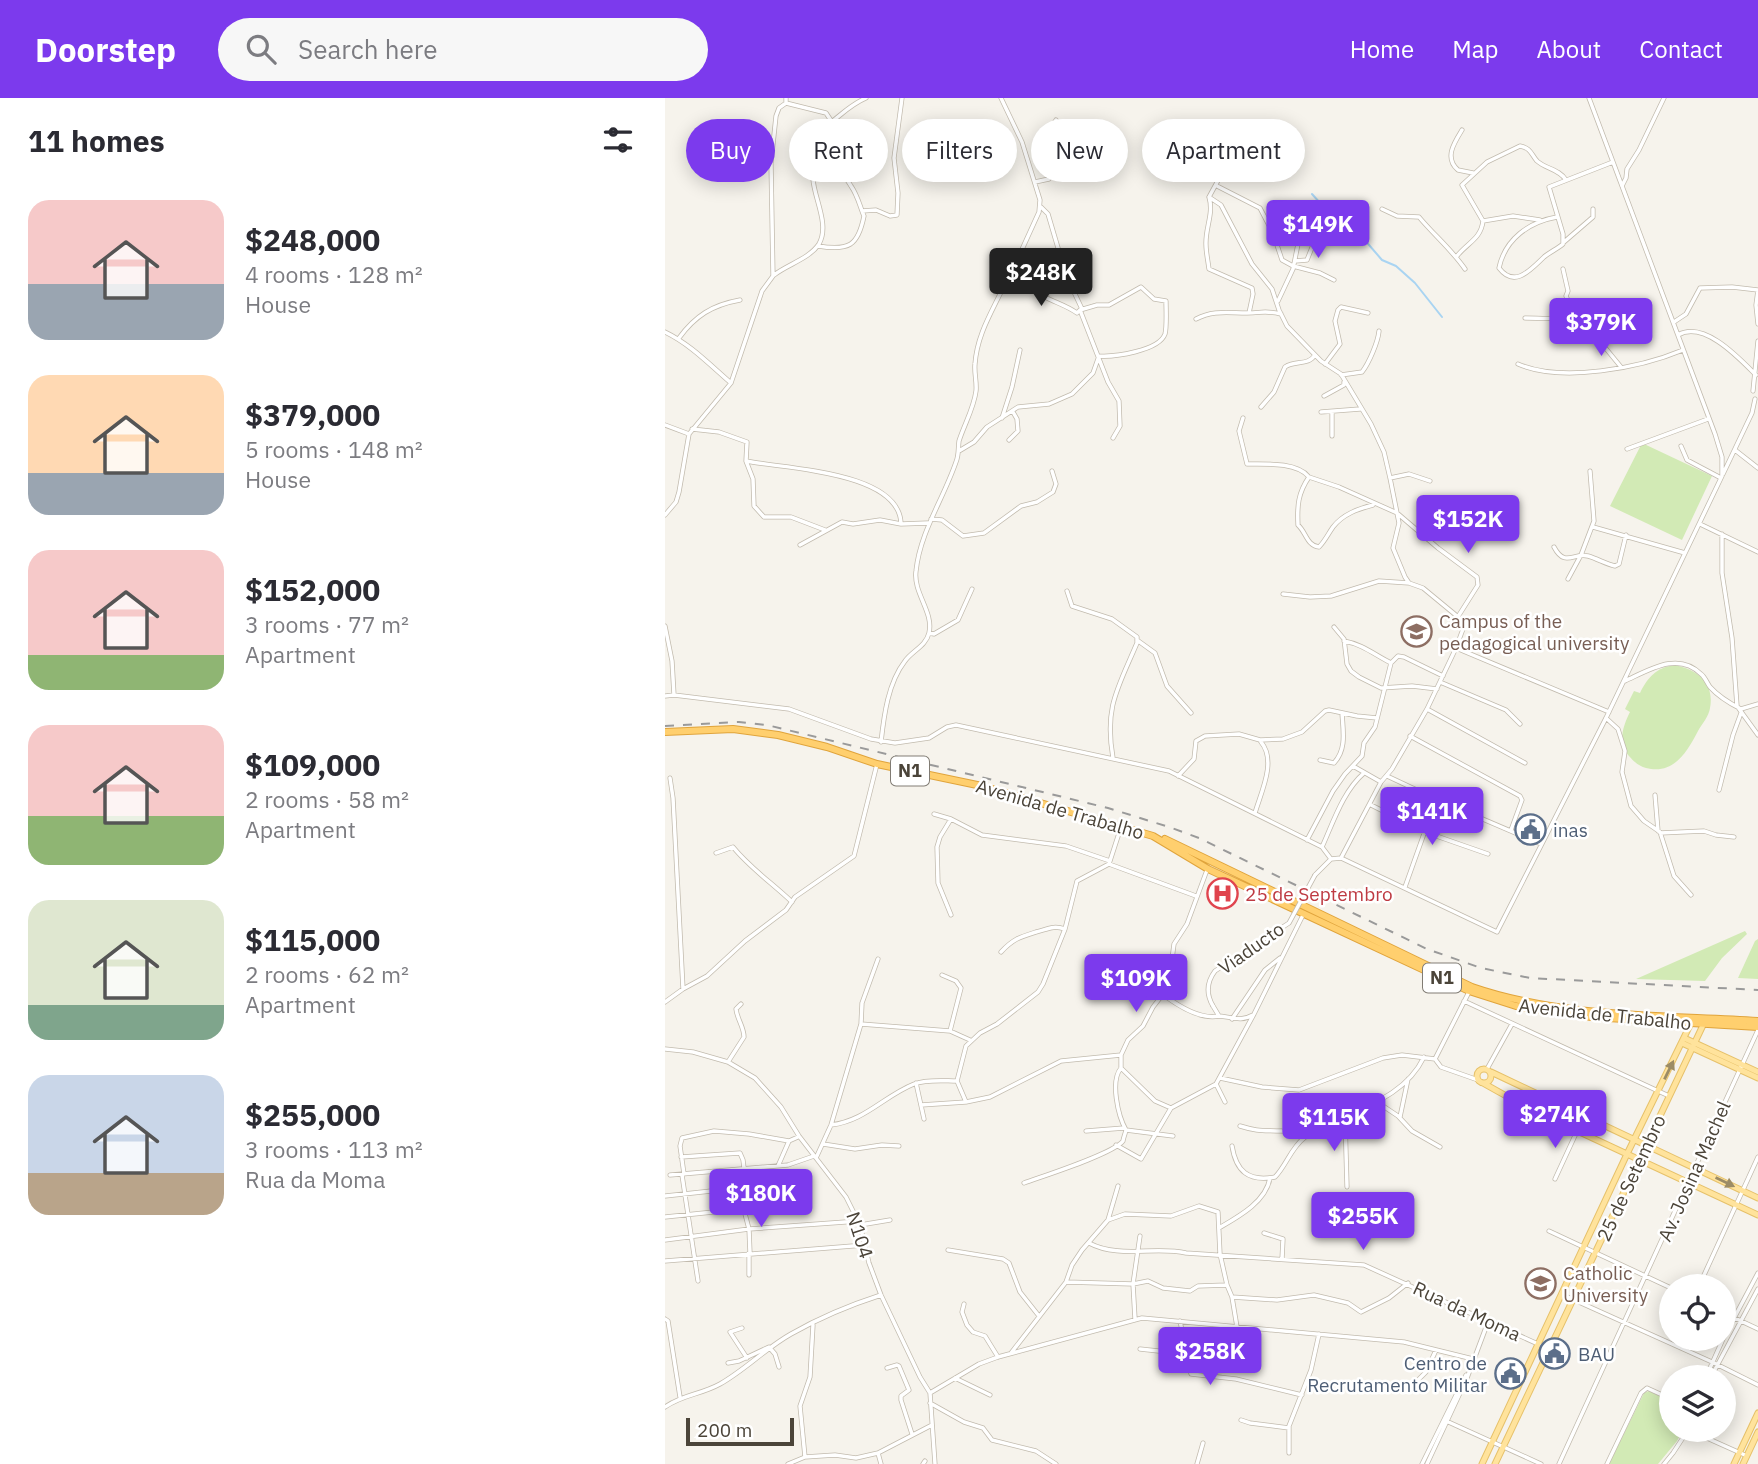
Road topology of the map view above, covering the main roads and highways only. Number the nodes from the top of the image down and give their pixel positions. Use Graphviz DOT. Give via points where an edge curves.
graph roads {
  1 [pos="665,732"];
  2 [pos="1153,836"];
  3 [pos="1306,910"];
  4 [pos="1692,1020"];
  5 [pos="1705,1021"];
  6 [pos="1758,1021"];
  7 [pos="1758,1029"];
  8 [pos="1683,1041"];
  9 [pos="1694,1046"];
  10 [pos="1740,1067"];
  11 [pos="1489,1070"];
  12 [pos="1758,1072"];
  13 [pos="1758,1078"];
  14 [pos="1481,1081"];
  15 [pos="1534,1092"];
  16 [pos="1526,1107"];
  17 [pos="1634,1139"];
  18 [pos="1647,1145"];
  19 [pos="1627,1154"];
  20 [pos="1640,1160"];
  21 [pos="1758,1198"];
  22 [pos="1607,1199"];
  23 [pos="1618,1205"];
  24 [pos="1758,1215"];
  25 [pos="1515,1392"];
  26 [pos="1526,1398"];
  27 [pos="1758,1413"];
  28 [pos="1758,1432"];
  29 [pos="1482,1464"];
  30 [pos="1495,1464"];
  31 [pos="1734,1464"];
  32 [pos="1743,1464"];
  1 -- 2 [label="highway, Avenida de Trabalho / N1" via="754,731 982,786"];
  2 -- 3 [label="highway, Avenida de Trabalho / N1" via="1188,849"];
  2 -- 3 [label="highway, Avenida de Trabalho / N1" via="1208,869"];
  3 -- 4 [label="highway, Avenida de Trabalho / N1" via="1470,989 1533,1007"];
  4 -- 5 [label="highway, Avenida de Trabalho / N1"];
  4 -- 8 [label="main road, 25 de Setembro"];
  5 -- 6 [label="highway, Avenida de Trabalho / N1"];
  5 -- 7 [label="highway, Avenida de Trabalho / N1"];
  5 -- 9 [label="main road, 25 de Setembro"];
  8 -- 9 [label="main road"];
  17 -- 8 [label="main road, 25 de Setembro, one-way"];
  9 -- 10 [label="main road"];
  9 -- 18 [label="main road, 25 de Setembro"];
  10 -- 12 [label="main road"];
  10 -- 13 [label="main road"];
  11 -- 14 [label="main road" via="1490,1080"];
  11 -- 14 [label="main road" via="1478,1071"];
  11 -- 15 [label="main road"];
  14 -- 16 [label="main road"];
  15 -- 16 [label="main road"];
  15 -- 17 [label="main road"];
  16 -- 19 [label="main road"];
  17 -- 18 [label="main road"];
  17 -- 19 [label="main road, 25 de Setembro"];
  18 -- 20 [label="main road, 25 de Setembro"];
  18 -- 21 [label="main road, one-way"];
  19 -- 20 [label="main road"];
  19 -- 22 [label="main road, 25 de Setembro"];
  20 -- 23 [label="main road, 25 de Setembro"];
  20 -- 24 [label="main road"];
  22 -- 23 [label="main road"];
  22 -- 25 [label="main road, 25 de Setembro"];
  23 -- 26 [label="main road, 25 de Setembro"];
  25 -- 26 [label="main road"];
  25 -- 29 [label="main road, 25 de Setembro"];
  26 -- 30 [label="main road, 25 de Setembro"];
  27 -- 31 [label="main road"];
  28 -- 32 [label="main road"];
}
